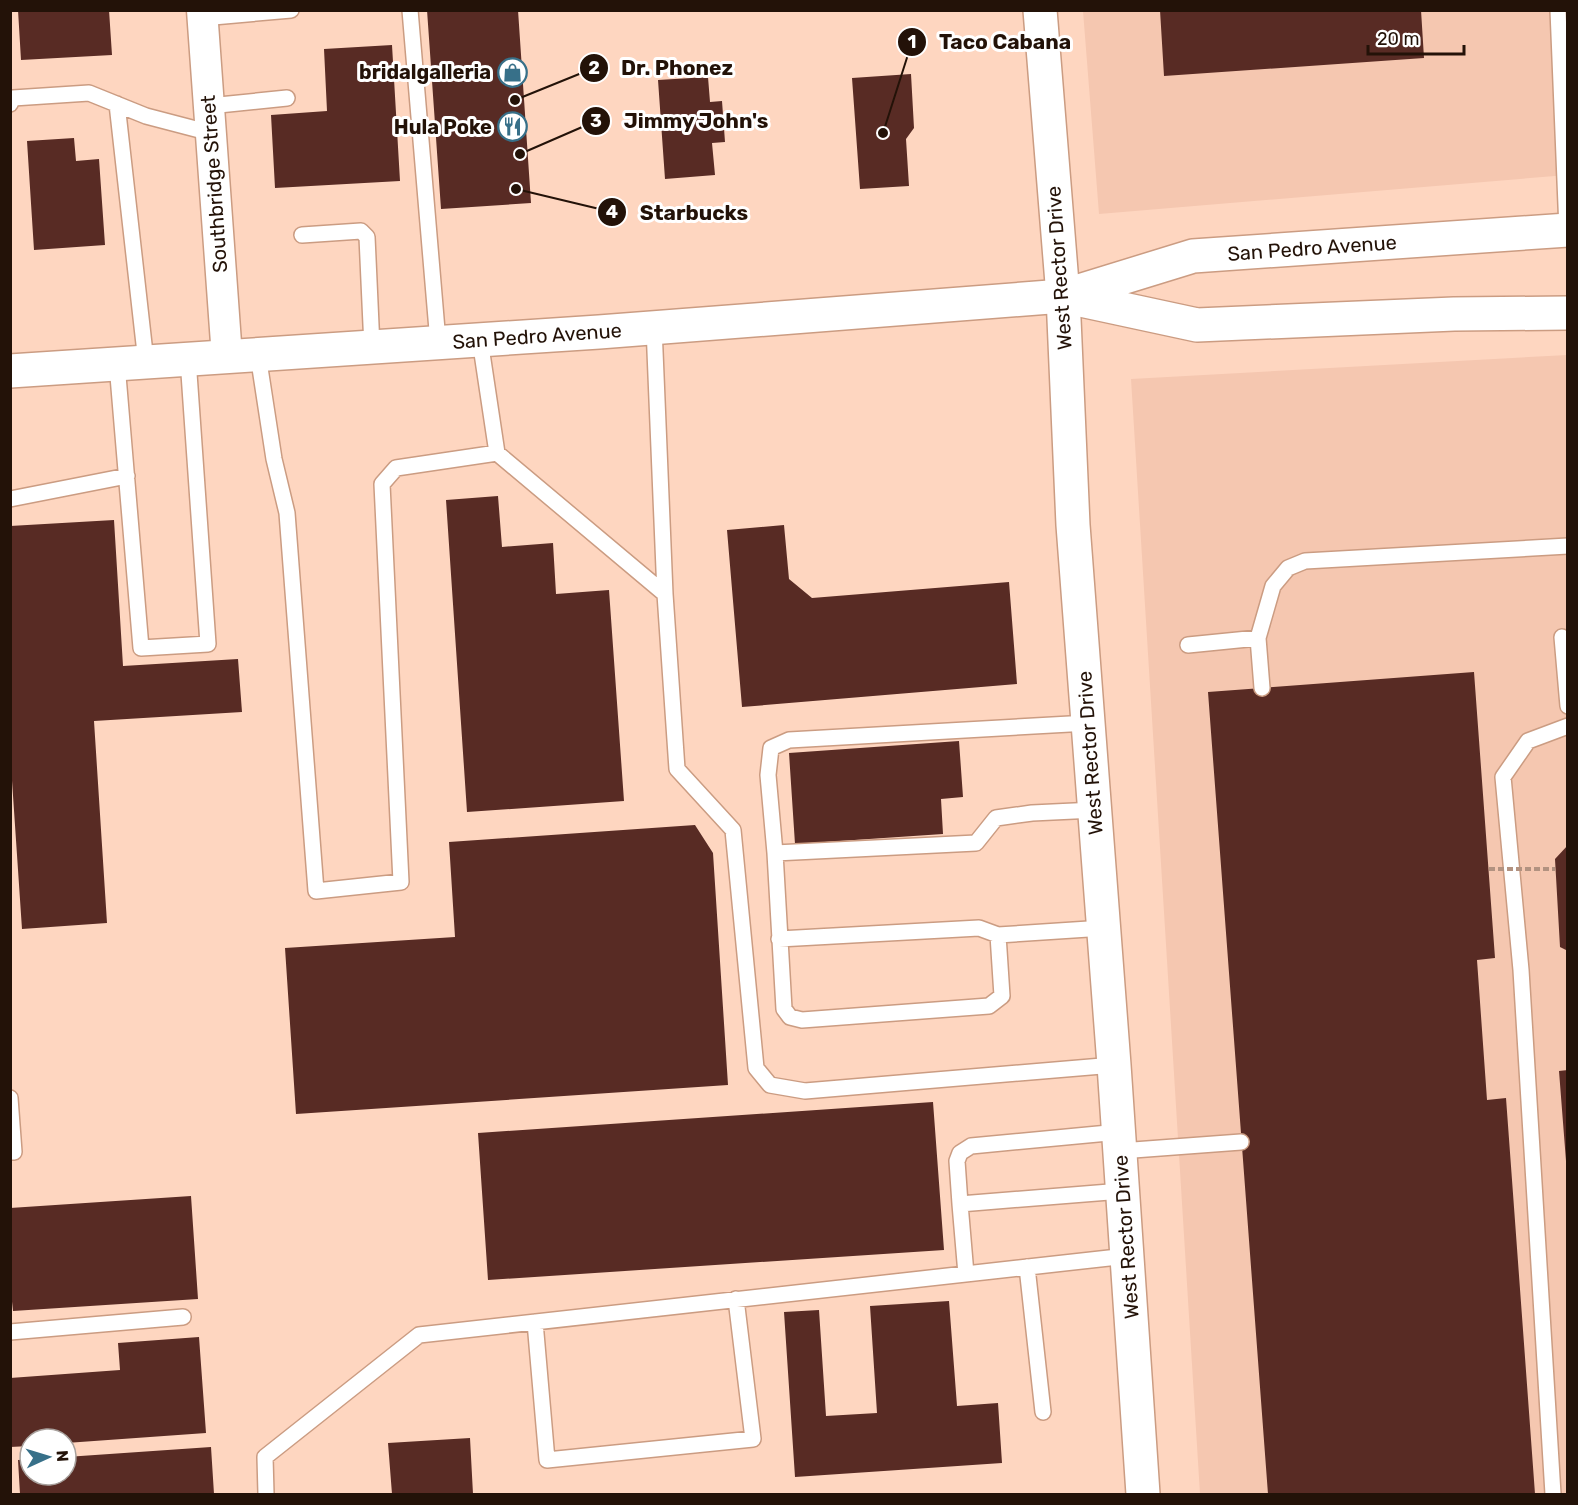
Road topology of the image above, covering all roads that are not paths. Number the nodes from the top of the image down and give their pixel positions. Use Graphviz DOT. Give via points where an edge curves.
graph roads {
  1 [pos="291,10"];
  2 [pos="410,10"];
  3 [pos="1040,10"];
  4 [pos="1558,10"];
  5 [pos="202,14"];
  6 [pos="287,98"];
  7 [pos="10,104"];
  8 [pos="117,104"];
  9 [pos="210,120"];
  10 [pos="1568,230"];
  11 [pos="302,235"];
  12 [pos="1063,296"];
  13 [pos="1568,313"];
  14 [pos="654,327"];
  15 [pos="480,339"];
  16 [pos="438,342"];
  17 [pos="372,347"];
  18 [pos="242,356"];
  19 [pos="188,360"];
  20 [pos="132,363"];
  21 [pos="10,371"];
  22 [pos="497,453"];
  23 [pos="127,476"];
  24 [pos="10,499"];
  25 [pos="1568,546"];
  26 [pos="665,594"];
  27 [pos="1562,637"];
  28 [pos="1258,638"];
  29 [pos="1188,645"];
  30 [pos="1262,688"];
  31 [pos="1568,706"];
  32 [pos="1088,723"];
  33 [pos="1568,726"];
  34 [pos="1095,810"];
  35 [pos="775,853"];
  36 [pos="1104,928"];
  37 [pos="998,935"];
  38 [pos="779,939"];
  39 [pos="1114,1065"];
  40 [pos="10,1098"];
  41 [pos="1119,1142"];
  42 [pos="1241,1142"];
  43 [pos="10,1152"];
  44 [pos="1122,1191"];
  45 [pos="960,1204"];
  46 [pos="1127,1256"];
  47 [pos="1027,1267"];
  48 [pos="966,1274"];
  49 [pos="736,1299"];
  50 [pos="183,1317"];
  51 [pos="535,1322"];
  52 [pos="10,1332"];
  53 [pos="1043,1412"];
  54 [pos="266,1494"];
  55 [pos="1143,1494"];
  56 [pos="1553,1494"];
  1 -- 5 [label="lane"];
  2 -- 16 [label="lane"];
  3 -- 12 [label="main road, West Rector Drive"];
  4 -- 10 [label="lane"];
  5 -- 9 [label="street, Southbridge Street"];
  6 -- 9 [label="lane"];
  7 -- 8 [label="lane" via="13,98 89,93"];
  8 -- 9 [label="lane" via="146,116"];
  8 -- 20 [label="lane"];
  9 -- 18 [label="street, Southbridge Street"];
  10 -- 12 [label="main road, San Pedro Avenue" via="1193,256"];
  11 -- 17 [label="lane" via="361,231 367,237"];
  12 -- 13 [label="main road, San Pedro Avenue" via="1197,325"];
  12 -- 14 [label="main road, San Pedro Avenue"];
  12 -- 32 [label="main road, West Rector Drive" via="1073,525"];
  14 -- 15 [label="main road, San Pedro Avenue"];
  14 -- 26 [label="lane"];
  15 -- 16 [label="main road, San Pedro Avenue"];
  15 -- 22 [label="lane"];
  16 -- 17 [label="main road, San Pedro Avenue"];
  17 -- 18 [label="main road, San Pedro Avenue"];
  18 -- 19 [label="main road, San Pedro Avenue"];
  18 -- 22 [label="lane" via="288,513 316,891 401,882 382,484 396,468"];
  19 -- 20 [label="main road, San Pedro Avenue"];
  19 -- 23 [label="lane" via="208,644 141,648"];
  20 -- 21 [label="main road, San Pedro Avenue"];
  20 -- 23 [label="lane"];
  22 -- 26 [label="lane"];
  23 -- 24 [label="lane"];
  25 -- 28 [label="lane" via="1305,561 1288,568 1273,586"];
  26 -- 39 [label="lane" via="678,769 733,830 756,1068 770,1085 805,1091"];
  27 -- 31 [label="lane"];
  28 -- 29 [label="lane"];
  28 -- 30 [label="lane"];
  32 -- 34 [label="main road, West Rector Drive"];
  32 -- 35 [label="lane" via="789,740 771,748 768,775"];
  33 -- 56 [label="lane" via="1528,741 1503,777 1521,970"];
  34 -- 35 [label="lane" via="996,818 976,843"];
  34 -- 36 [label="main road, West Rector Drive"];
  35 -- 38 [label="lane"];
  36 -- 37 [label="lane"];
  36 -- 39 [label="main road, West Rector Drive"];
  37 -- 38 [label="lane" via="980,928"];
  37 -- 38 [label="lane" via="1002,996 989,1006 802,1020 790,1017 784,1009"];
  39 -- 41 [label="main road, West Rector Drive"];
  40 -- 43 [label="lane" via="14,1152"];
  41 -- 42 [label="lane"];
  41 -- 44 [label="main road, West Rector Drive"];
  41 -- 45 [label="lane" via="971,1146 960,1153 957,1161"];
  44 -- 45 [label="lane"];
  44 -- 46 [label="main road, West Rector Drive"];
  45 -- 48 [label="lane"];
  46 -- 47 [label="lane"];
  46 -- 55 [label="main road, West Rector Drive"];
  47 -- 48 [label="lane"];
  47 -- 53 [label="lane"];
  48 -- 49 [label="lane"];
  49 -- 51 [label="lane"];
  49 -- 51 [label="lane" via="753,1439 547,1460"];
  50 -- 52 [label="lane"];
  51 -- 54 [label="lane" via="419,1335 265,1457"];
}
